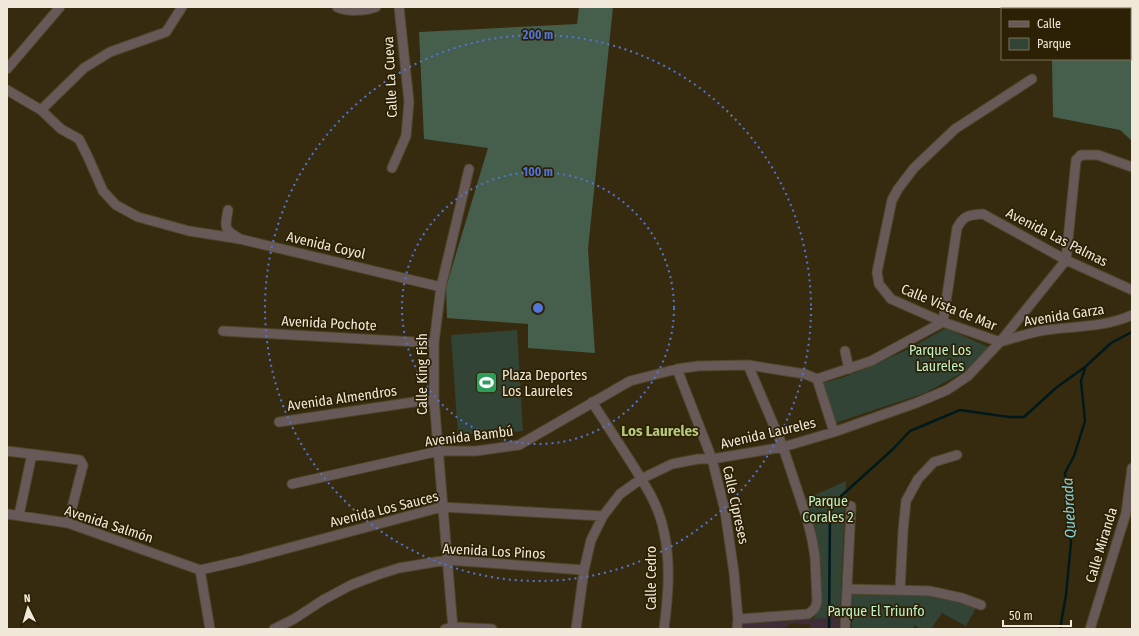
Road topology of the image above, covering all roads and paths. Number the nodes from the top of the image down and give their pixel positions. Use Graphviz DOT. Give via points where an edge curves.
graph roads {
  1 [pos="60,7"];
  2 [pos="182,7"];
  3 [pos="337,7"];
  4 [pos="376,7"];
  5 [pos="399,7"];
  6 [pos="7,69"];
  7 [pos="1032,80"];
  8 [pos="7,90"];
  9 [pos="41,110"];
  10 [pos="1132,166"];
  11 [pos="392,168"];
  12 [pos="469,169"];
  13 [pos="228,210"];
  14 [pos="240,239"];
  15 [pos="1066,260"];
  16 [pos="441,287"];
  17 [pos="1132,290"];
  18 [pos="1132,315"];
  19 [pos="943,322"];
  20 [pos="223,331"];
  21 [pos="1000,342"];
  22 [pos="434,343"];
  23 [pos="845,351"];
  24 [pos="748,365"];
  25 [pos="677,369"];
  26 [pos="849,369"];
  27 [pos="817,379"];
  28 [pos="434,399"];
  29 [pos="592,402"];
  30 [pos="279,422"];
  31 [pos="834,432"];
  32 [pos="783,447"];
  33 [pos="7,451"];
  34 [pos="439,451"];
  35 [pos="32,454"];
  36 [pos="957,455"];
  37 [pos="712,459"];
  38 [pos="1132,468"];
  39 [pos="642,479"];
  40 [pos="292,484"];
  41 [pos="850,506"];
  42 [pos="442,507"];
  43 [pos="7,514"];
  44 [pos="19,515"];
  45 [pos="603,516"];
  46 [pos="68,524"];
  47 [pos="447,560"];
  48 [pos="200,570"];
  49 [pos="584,570"];
  50 [pos="847,589"];
  51 [pos="900,590"];
  52 [pos="981,605"];
  53 [pos="738,619"];
  54 [pos="450,628"];
  55 [pos="210,629"];
  56 [pos="274,629"];
  57 [pos="492,629"];
  58 [pos="576,629"];
  59 [pos="664,629"];
  60 [pos="737,629"];
  61 [pos="845,629"];
  62 [pos="1090,629"];
  1 -- 6 [label="street"];
  2 -- 9 [label="street" via="166,32 110,52 84,68"];
  3 -- 4 [label="street" via="349,10"];
  5 -- 11 [label="street, Calle La Cueva" via="409,102 406,136"];
  7 -- 19 [label="street, Calle Vista de Mar" via="955,129 914,168 892,200 877,272 879,284 891,299"];
  8 -- 9 [label="street"];
  9 -- 14 [label="street" via="78,139 103,191 116,205 138,217 189,231"];
  10 -- 15 [label="street" via="1098,155 1081,155 1076,160"];
  12 -- 16 [label="street, Calle King Fish"];
  13 -- 14 [label="street, Avenida Coyol" via="225,225 228,232"];
  14 -- 16 [label="street, Avenida Coyol"];
  15 -- 17 [label="street, Avenida Las Palmas"];
  15 -- 19 [label="street, Avenida Las Palmas" via="983,214 969,215 957,228"];
  15 -- 21 [label="street, Avenida Laureles"];
  16 -- 22 [label="street, Calle King Fish"];
  18 -- 21 [label="street, Avenida Garza" via="1102,324 1039,331"];
  19 -- 21 [label="street, Calle Vista de Mar"];
  19 -- 26 [label="street" via="885,354"];
  20 -- 22 [label="street, Avenida Pochote"];
  21 -- 31 [label="street, Avenida Laureles" via="968,376 947,390"];
  22 -- 28 [label="street, Calle King Fish"];
  23 -- 26 [label="street"];
  24 -- 25 [label="street, Avenida Bambú"];
  24 -- 27 [label="street, Avenida Bambú" via="799,373"];
  24 -- 32 [label="street"];
  25 -- 29 [label="street, Avenida Bambú" via="630,381"];
  25 -- 37 [label="street, Calle Cipreses"];
  26 -- 27 [label="street"];
  27 -- 31 [label="street"];
  28 -- 30 [label="street, Avenida Almendros"];
  28 -- 34 [label="street, Calle King Fish"];
  29 -- 34 [label="street, Avenida Bambú" via="519,445 476,451"];
  29 -- 39 [label="street, Calle Cedro"];
  31 -- 32 [label="street, Avenida Laureles"];
  32 -- 37 [label="street, Avenida Laureles"];
  32 -- 53 [label="street" via="812,539 816,607 804,614"];
  33 -- 35 [label="street"];
  34 -- 40 [label="street, Avenida Bambú"];
  34 -- 42 [label="street, Calle King Fish"];
  35 -- 44 [label="street"];
  35 -- 46 [label="street" via="82,462"];
  36 -- 51 [label="street" via="934,462 918,479 906,501"];
  37 -- 39 [label="street, Avenida Laureles" via="672,464"];
  37 -- 53 [label="street, Calle Cipreses" via="726,511"];
  38 -- 62 [label="street, Calle Miranda" via="1126,513"];
  39 -- 45 [label="street, Avenida Laureles" via="620,494"];
  39 -- 59 [label="street, Calle Cedro" via="654,501 664,531 668,557"];
  41 -- 50 [label="street"];
  42 -- 45 [label="street, Avenida Los Sauces"];
  42 -- 47 [label="street, Calle King Fish"];
  42 -- 48 [label="street, Avenida Los Sauces"];
  43 -- 44 [label="street, Avenida Salmón"];
  44 -- 46 [label="street, Avenida Salmón"];
  45 -- 49 [label="street, Avenida Laureles" via="591,540"];
  46 -- 48 [label="street, Avenida Salmón"];
  47 -- 49 [label="street, Avenida Los Pinos"];
  47 -- 54 [label="street, Calle King Fish"];
  47 -- 56 [label="street, Avenida Los Pinos" via="377,574 351,585"];
  48 -- 55 [label="street"];
  49 -- 58 [label="street, Avenida Laureles"];
  50 -- 51 [label="street"];
  50 -- 61 [label="street"];
  51 -- 52 [label="street" via="942,593"];
  53 -- 60 [label="street, Calle Cipreses"];
  54 -- 57 [label="street"];
}
